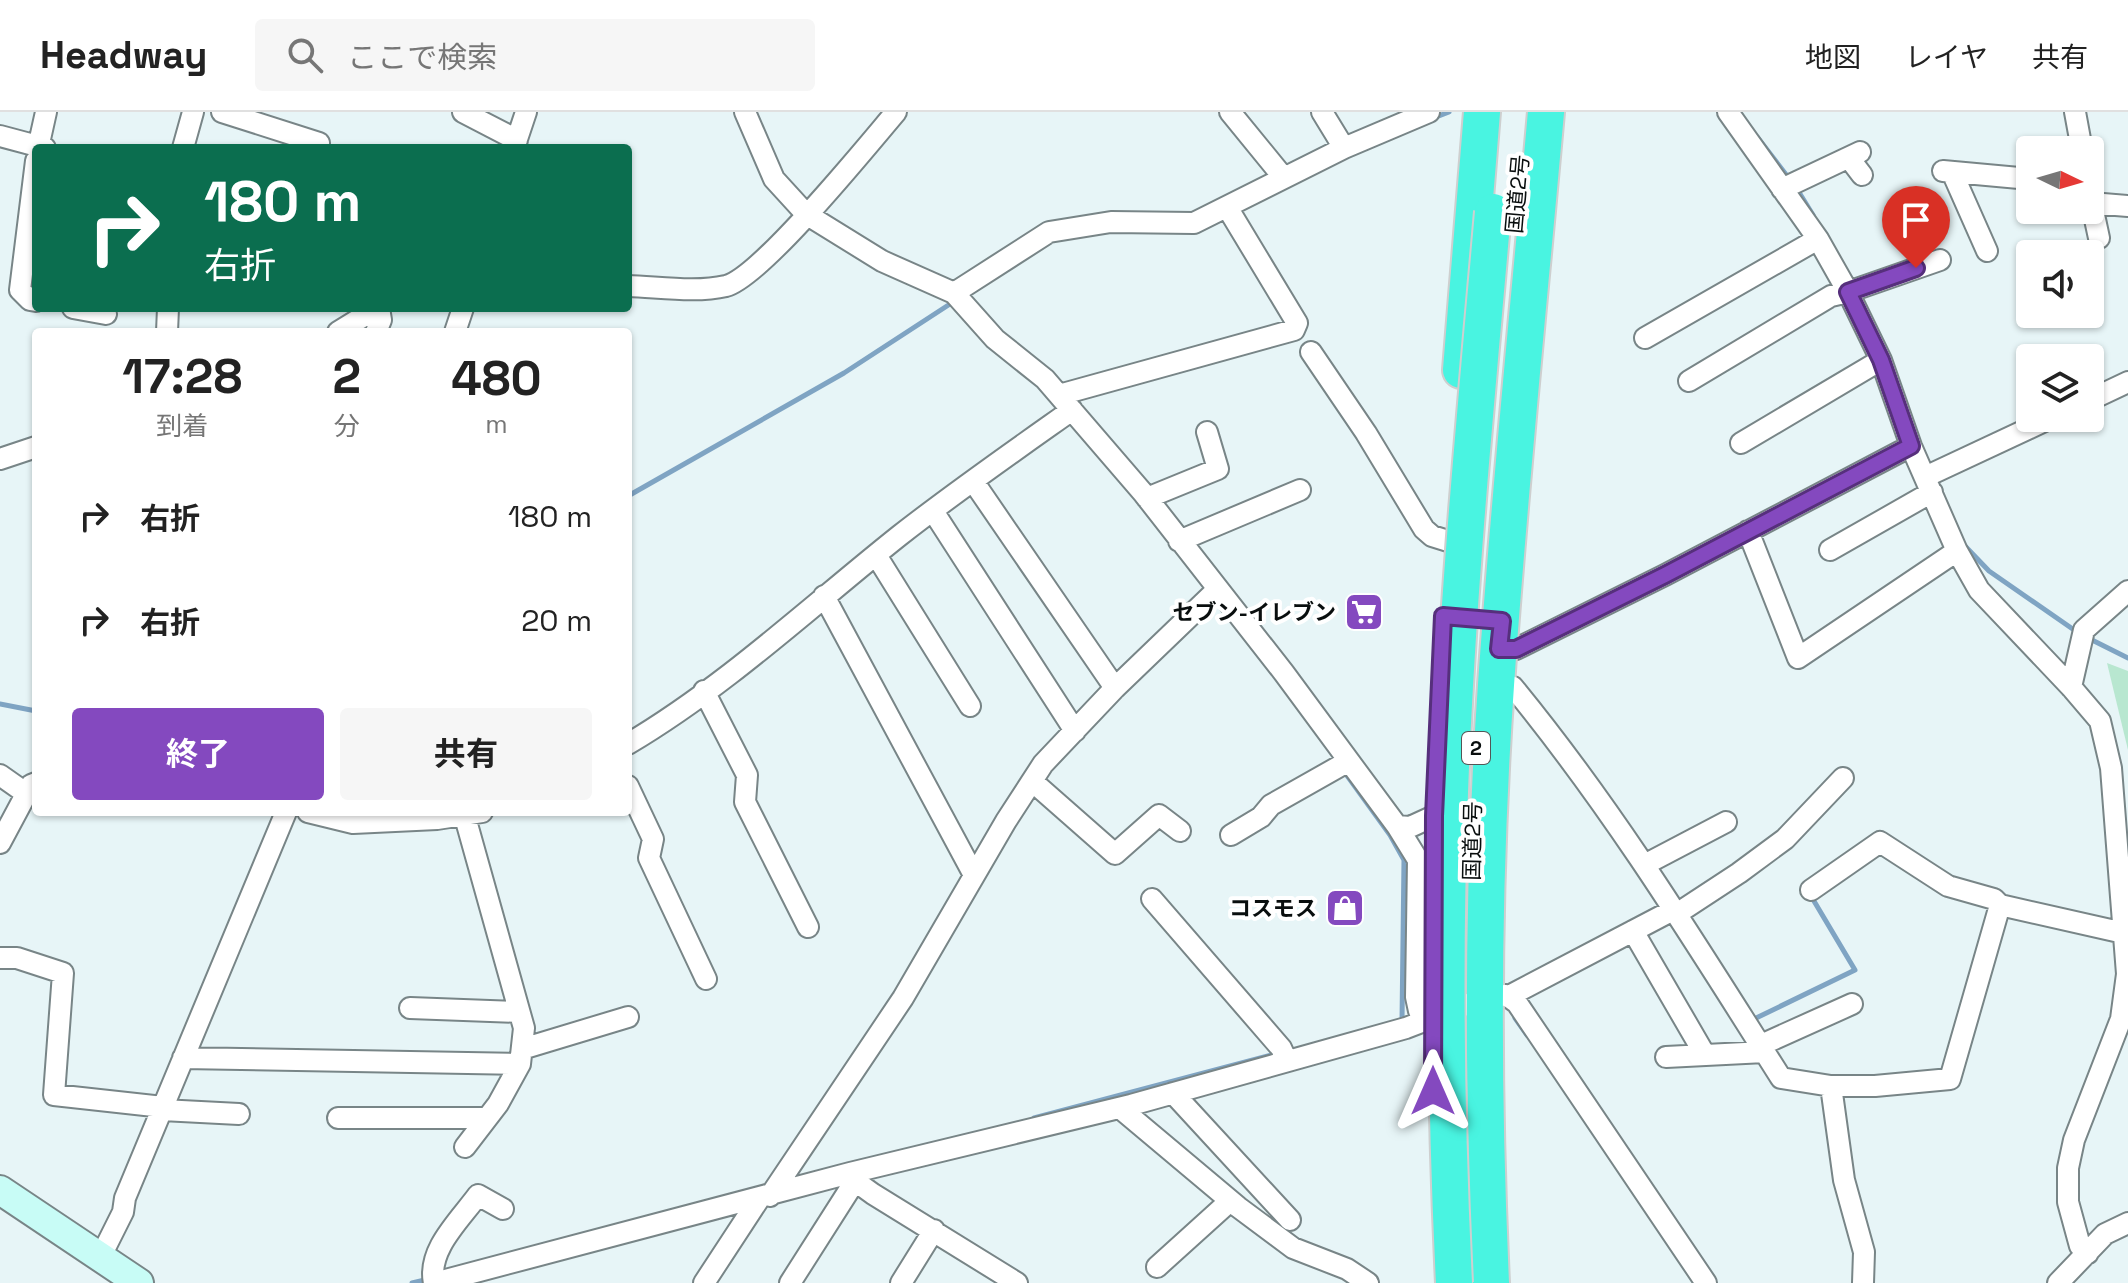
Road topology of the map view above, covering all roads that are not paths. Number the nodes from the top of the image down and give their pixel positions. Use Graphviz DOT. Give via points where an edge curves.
graph roads {
  1 [pos="46,112"];
  2 [pos="193,112"];
  3 [pos="222,112"];
  4 [pos="463,112"];
  5 [pos="526,112"];
  6 [pos="745,112"];
  7 [pos="896,112"];
  8 [pos="1230,112"];
  9 [pos="1322,112"];
  10 [pos="1429,112"];
  11 [pos="1482,112"];
  12 [pos="1501,112"];
  13 [pos="1525,112"];
  14 [pos="1546,112"];
  15 [pos="1728,112"];
  16 [pos="2075,112"];
  17 [pos="1395,118"];
  18 [pos="0,136"];
  19 [pos="2079,136"];
  20 [pos="288,141"];
  21 [pos="319,143"];
  22 [pos="40,144"];
  23 [pos="184,144"];
  24 [pos="516,144"];
  25 [pos="32,148"];
  26 [pos="1344,148"];
  27 [pos="1862,175"];
  28 [pos="1284,178"];
  29 [pos="2016,178"];
  30 [pos="1783,188"];
  31 [pos="32,202"];
  32 [pos="2104,202"];
  33 [pos="2128,206"];
  34 [pos="1230,213"];
  35 [pos="1504,213"];
  36 [pos="806,214"];
  37 [pos="2096,224"];
  38 [pos="2099,238"];
  39 [pos="1818,239"];
  40 [pos="1987,251"];
  41 [pos="1940,260"];
  42 [pos="632,286"];
  43 [pos="1856,289"];
  44 [pos="954,293"];
  45 [pos="32,300"];
  46 [pos="95,312"];
  47 [pos="371,312"];
  48 [pos="106,314"];
  49 [pos="345,328"];
  50 [pos="1645,338"];
  51 [pos="1311,352"];
  52 [pos="1881,360"];
  53 [pos="1689,381"];
  54 [pos="2126,385"];
  55 [pos="2104,394"];
  56 [pos="1064,409"];
  57 [pos="1207,432"];
  58 [pos="2024,432"];
  59 [pos="1741,443"];
  60 [pos="1911,446"];
  61 [pos="32,448"];
  62 [pos="0,459"];
  63 [pos="1932,479"];
  64 [pos="973,481"];
  65 [pos="1300,490"];
  66 [pos="1147,498"];
  67 [pos="933,511"];
  68 [pos="1748,531"];
  69 [pos="1179,541"];
  70 [pos="1448,541"];
  71 [pos="1830,550"];
  72 [pos="1957,551"];
  73 [pos="876,555"];
  74 [pos="1218,589"];
  75 [pos="2128,591"];
  76 [pos="824,596"];
  77 [pos="1443,616"];
  78 [pos="1500,635"];
  79 [pos="1496,686"];
  80 [pos="2071,687"];
  81 [pos="1115,688"];
  82 [pos="704,691"];
  83 [pos="970,706"];
  84 [pos="1075,731"];
  85 [pos="632,742"];
  86 [pos="1342,765"];
  87 [pos="0,775"];
  88 [pos="1843,778"];
  89 [pos="1032,781"];
  90 [pos="32,788"];
  91 [pos="632,794"];
  92 [pos="284,816"];
  93 [pos="324,816"];
  94 [pos="447,816"];
  95 [pos="474,816"];
  96 [pos="1434,816"];
  97 [pos="1726,822"];
  98 [pos="1397,826"];
  99 [pos="1180,831"];
  100 [pos="1231,835"];
  101 [pos="0,843"];
  102 [pos="1646,864"];
  103 [pos="974,875"];
  104 [pos="1811,890"];
  105 [pos="1152,899"];
  106 [pos="2000,905"];
  107 [pos="1676,911"];
  108 [pos="808,927"];
  109 [pos="2126,928"];
  110 [pos="1633,931"];
  111 [pos="0,958"];
  112 [pos="706,979"];
  113 [pos="1496,997"];
  114 [pos="1852,1004"];
  115 [pos="410,1008"];
  116 [pos="519,1012"];
  117 [pos="628,1017"];
  118 [pos="1433,1020"];
  119 [pos="1763,1049"];
  120 [pos="1284,1054"];
  121 [pos="1705,1055"];
  122 [pos="521,1056"];
  123 [pos="1666,1057"];
  124 [pos="183,1058"];
  125 [pos="1831,1086"];
  126 [pos="1173,1093"];
  127 [pos="1120,1108"];
  128 [pos="162,1109"];
  129 [pos="239,1114"];
  130 [pos="338,1118"];
  131 [pos="487,1118"];
  132 [pos="465,1147"];
  133 [pos="853,1177"];
  134 [pos="0,1190"];
  135 [pos="765,1197"];
  136 [pos="1230,1201"];
  137 [pos="503,1209"];
  138 [pos="1290,1220"];
  139 [pos="2128,1223"];
  140 [pos="934,1230"];
  141 [pos="2085,1250"];
  142 [pos="101,1256"];
  143 [pos="1157,1267"];
  144 [pos="992,1276"];
  145 [pos="433,1280"];
  146 [pos="139,1283"];
  147 [pos="704,1283"];
  148 [pos="790,1283"];
  149 [pos="901,1283"];
  150 [pos="1017,1283"];
  151 [pos="1368,1283"];
  152 [pos="1437,1283"];
  153 [pos="1454,1283"];
  154 [pos="1478,1283"];
  155 [pos="1491,1283"];
  156 [pos="1706,1283"];
  157 [pos="1863,1283"];
  158 [pos="2058,1283"];
  1 -- 22 [label="street"];
  2 -- 23 [label="street"];
  3 -- 20 [label="street"];
  4 -- 24 [label="street"];
  5 -- 24 [label="street"];
  6 -- 36 [label="street" via="774,179"];
  7 -- 36 [label="street"];
  8 -- 28 [label="street"];
  9 -- 26 [label="street"];
  10 -- 17 [label="street"];
  11 -- 70 [label="highway"];
  12 -- 35 [label="highway, 国道2号 / 2"];
  13 -- 35 [label="highway, 国道2号 / 2"];
  14 -- 78 [label="highway"];
  15 -- 30 [label="street"];
  16 -- 19 [label="street"];
  17 -- 26 [label="street"];
  18 -- 25 [label="street"];
  20 -- 21 [label="street"];
  26 -- 28 [label="street"];
  27 -- 30 [label="street" via="1854,155"];
  28 -- 34 [label="street"];
  29 -- 40 [label="street" via="1947,172"];
  30 -- 39 [label="street"];
  31 -- 45 [label="street" via="20,290"];
  32 -- 33 [label="street"];
  34 -- 44 [label="street" via="1194,223 1111,222 1049,232"];
  34 -- 56 [label="street" via="1297,323 1294,330"];
  35 -- 153 [label="highway, 国道2号 / 2, bridge" via="1457,647 1450,793 1447,1014"];
  35 -- 154 [label="highway, 国道2号 / 2" via="1473,795 1470,986"];
  36 -- 42 [label="street" via="750,273 727,285"];
  36 -- 44 [label="street" via="882,261"];
  37 -- 38 [label="street"];
  39 -- 43 [label="street"];
  39 -- 50 [label="street"];
  41 -- 43 [label="street"];
  43 -- 52 [label="street"];
  43 -- 53 [label="street" via="1831,296"];
  44 -- 56 [label="street" via="995,339 1045,379"];
  46 -- 48 [label="street"];
  47 -- 49 [label="street"];
  51 -- 70 [label="street" via="1424,529"];
  52 -- 59 [label="street"];
  52 -- 60 [label="street"];
  54 -- 55 [label="street"];
  56 -- 64 [label="street"];
  56 -- 66 [label="street"];
  57 -- 66 [label="street" via="1218,469"];
  58 -- 63 [label="street"];
  60 -- 63 [label="street"];
  60 -- 68 [label="street"];
  61 -- 62 [label="street"];
  63 -- 71 [label="street"];
  63 -- 72 [label="street"];
  64 -- 67 [label="street"];
  64 -- 81 [label="street"];
  65 -- 69 [label="street"];
  66 -- 69 [label="street"];
  67 -- 73 [label="street"];
  67 -- 84 [label="street"];
  68 -- 72 [label="street" via="1798,658"];
  68 -- 78 [label="street" via="1516,649"];
  69 -- 74 [label="street"];
  70 -- 77 [label="highway"];
  72 -- 80 [label="street" via="1979,590"];
  73 -- 76 [label="street"];
  73 -- 83 [label="street"];
  74 -- 81 [label="street"];
  74 -- 86 [label="street" via="1284,673"];
  75 -- 80 [label="street" via="2083,635"];
  76 -- 82 [label="street"];
  76 -- 103 [label="street"];
  77 -- 78 [label="highway"];
  77 -- 96 [label="highway"];
  78 -- 79 [label="highway"];
  79 -- 102 [label="street" via="1513,687"];
  79 -- 113 [label="highway"];
  80 -- 109 [label="street" via="2100,721 2111,768"];
  81 -- 84 [label="street"];
  82 -- 85 [label="street"];
  82 -- 108 [label="street" via="747,775 745,802"];
  84 -- 89 [label="street"];
  86 -- 98 [label="street"];
  86 -- 100 [label="street" via="1271,805"];
  87 -- 90 [label="street"];
  88 -- 107 [label="street" via="1785,839"];
  89 -- 99 [label="street" via="1115,854 1159,815"];
  89 -- 103 [label="street"];
  90 -- 101 [label="street"];
  91 -- 112 [label="street" via="653,839 649,858"];
  92 -- 124 [label="street"];
  93 -- 94 [label="street" via="353,823"];
  95 -- 116 [label="street"];
  96 -- 98 [label="street" via="1410,827"];
  96 -- 118 [label="highway"];
  97 -- 102 [label="street"];
  98 -- 118 [label="street" via="1418,860 1416,997 1419,1011"];
  102 -- 107 [label="street"];
  103 -- 135 [label="street" via="903,998"];
  104 -- 106 [label="street" via="1880,842 1948,886"];
  105 -- 120 [label="street"];
  106 -- 109 [label="street"];
  106 -- 125 [label="street" via="1950,1079"];
  107 -- 110 [label="street"];
  107 -- 119 [label="street"];
  109 -- 141 [label="street" via="2121,1019 2068,1168 2068,1202"];
  110 -- 113 [label="street"];
  110 -- 121 [label="street"];
  111 -- 128 [label="street" via="63,973 54,1095"];
  113 -- 118 [label="street"];
  113 -- 155 [label="highway" via="1484,1127"];
  113 -- 156 [label="street" via="1517,1003"];
  114 -- 119 [label="street"];
  115 -- 116 [label="street"];
  116 -- 122 [label="street" via="524,1028"];
  117 -- 122 [label="street"];
  118 -- 120 [label="street"];
  118 -- 152 [label="highway"];
  119 -- 121 [label="street"];
  119 -- 125 [label="street" via="1781,1078"];
  120 -- 126 [label="street"];
  121 -- 123 [label="street"];
  122 -- 124 [label="street"];
  122 -- 131 [label="street"];
  124 -- 128 [label="street"];
  125 -- 157 [label="street" via="1844,1180 1864,1252"];
  126 -- 127 [label="street"];
  126 -- 138 [label="street"];
  127 -- 133 [label="street"];
  127 -- 136 [label="street"];
  128 -- 129 [label="street"];
  128 -- 142 [label="street"];
  130 -- 131 [label="street"];
  131 -- 132 [label="street"];
  133 -- 135 [label="street"];
  133 -- 140 [label="street"];
  133 -- 148 [label="street"];
  134 -- 142 [label="street"];
  135 -- 145 [label="street"];
  135 -- 147 [label="street"];
  136 -- 143 [label="street"];
  136 -- 151 [label="street" via="1293,1248"];
  137 -- 145 [label="street" via="478,1195 434,1255"];
  139 -- 141 [label="street" via="2110,1229"];
  140 -- 144 [label="street"];
  140 -- 149 [label="street"];
  141 -- 158 [label="street"];
  142 -- 146 [label="street"];
  144 -- 150 [label="street"];
}
